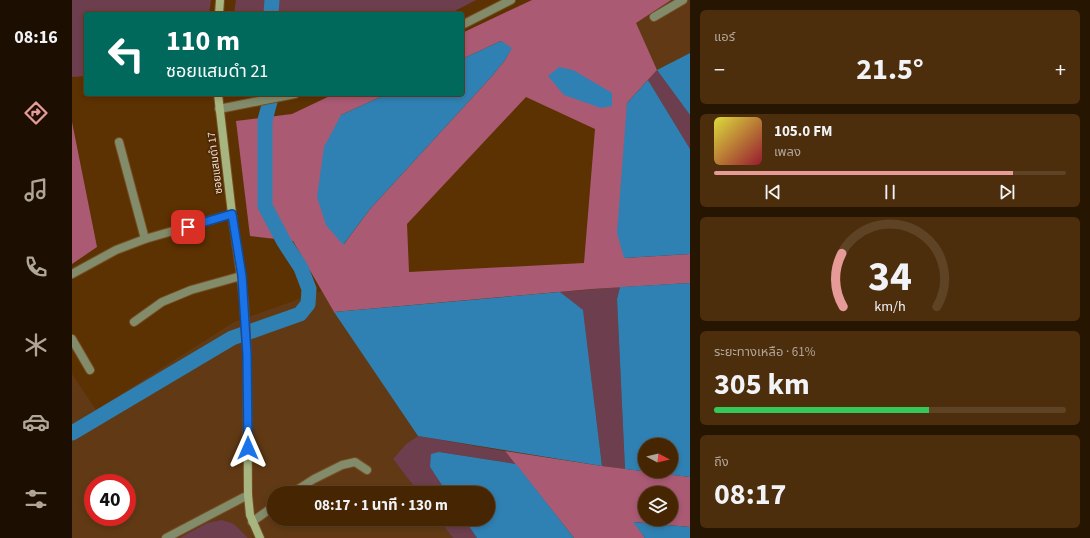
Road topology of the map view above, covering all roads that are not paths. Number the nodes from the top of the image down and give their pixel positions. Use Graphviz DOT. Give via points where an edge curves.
graph roads {
  1 [pos="220,0"];
  2 [pos="511,0"];
  3 [pos="683,0"];
  4 [pos="219,12"];
  5 [pos="654,16"];
  6 [pos="464,24"];
  7 [pos="218,96"];
  8 [pos="285,96"];
  9 [pos="219,109"];
  10 [pos="120,142"];
  11 [pos="232,214"];
  12 [pos="145,239"];
  13 [pos="72,274"];
  14 [pos="242,276"];
  15 [pos="134,322"];
  16 [pos="72,339"];
  17 [pos="90,370"];
  18 [pos="367,470"];
  19 [pos="303,486"];
  20 [pos="248,495"];
  21 [pos="267,511"];
  22 [pos="252,522"];
  23 [pos="166,538"];
  24 [pos="260,538"];
  1 -- 4 [label="street"];
  2 -- 6 [label="street"];
  3 -- 5 [label="street"];
  7 -- 9 [label="street, ซอยแสมดำ 17"];
  8 -- 9 [label="street"];
  9 -- 11 [label="street, ซอยแสมดำ 17"];
  10 -- 12 [label="street"];
  11 -- 12 [label="street"];
  11 -- 14 [label="street, ซอยแสมดำ 17"];
  12 -- 13 [label="street" via="116,250"];
  14 -- 15 [label="street" via="191,290 162,302"];
  14 -- 20 [label="street, ซอยแสมดำ 17" via="247,355"];
  16 -- 17 [label="street"];
  18 -- 19 [label="street" via="355,462 342,465"];
  20 -- 22 [label="street, ซอยแสมดำ 17"];
  20 -- 23 [label="street"];
  21 -- 22 [label="street"];
  22 -- 24 [label="street, ซอยแสมดำ 17"];
}
